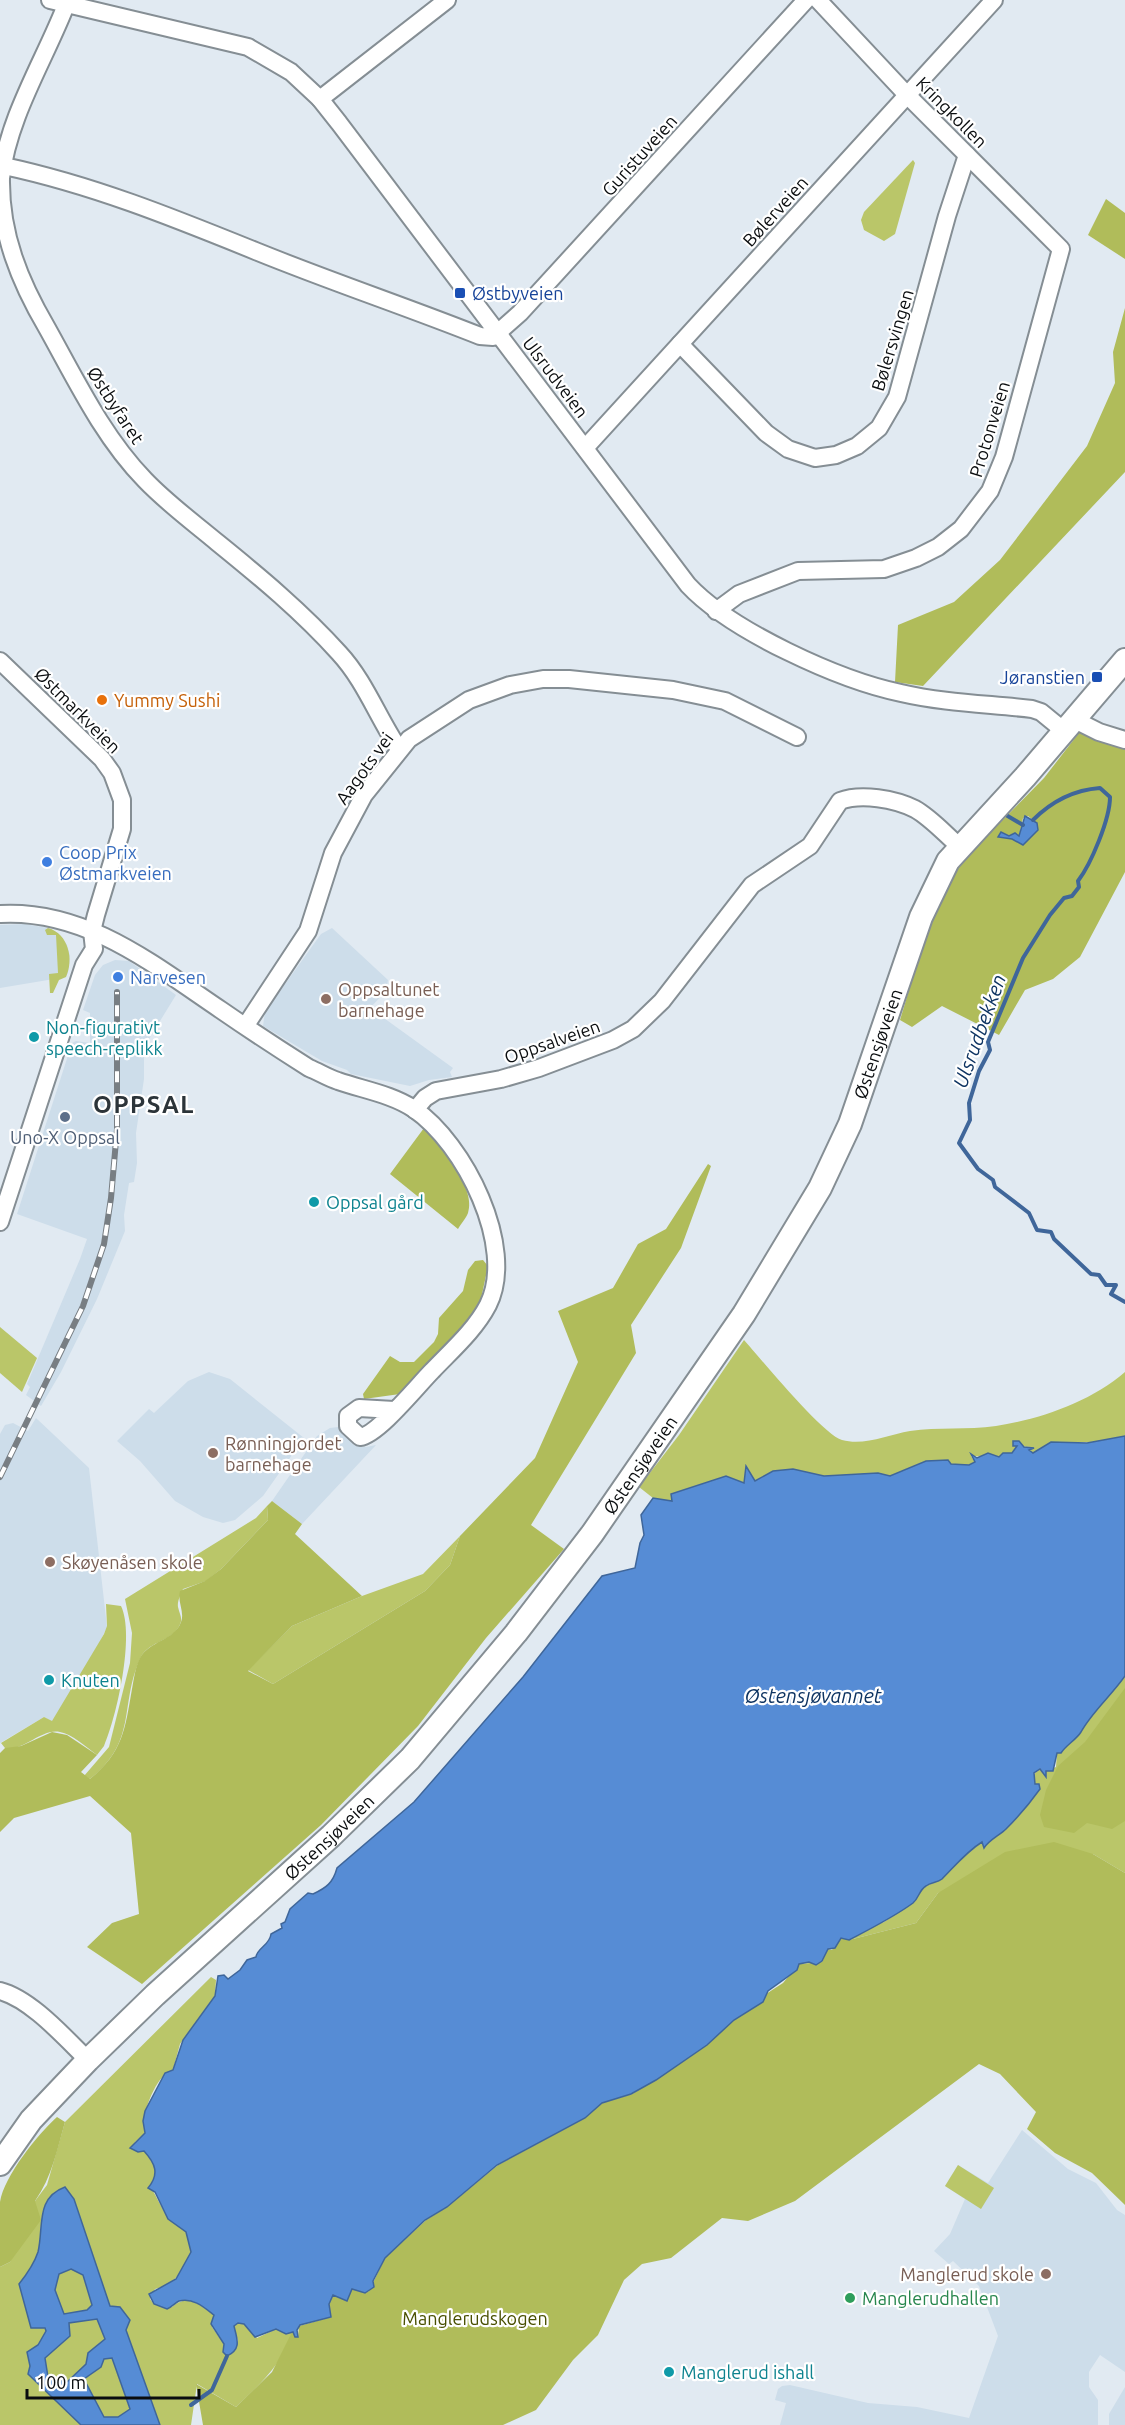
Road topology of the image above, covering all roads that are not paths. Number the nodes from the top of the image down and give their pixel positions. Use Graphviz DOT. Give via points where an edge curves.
graph roads {
  1 [pos="50,0"];
  2 [pos="447,0"];
  3 [pos="806,0"];
  4 [pos="818,0"];
  5 [pos="994,0"];
  6 [pos="68,2"];
  7 [pos="907,95"];
  8 [pos="320,99"];
  9 [pos="967,155"];
  10 [pos="4,166"];
  11 [pos="1061,249"];
  12 [pos="499,334"];
  13 [pos="680,344"];
  14 [pos="585,448"];
  15 [pos="716,611"];
  16 [pos="1125,660"];
  17 [pos="0,661"];
  18 [pos="1068,725"];
  19 [pos="797,737"];
  20 [pos="1125,740"];
  21 [pos="399,749"];
  22 [pos="959,846"];
  23 [pos="0,914"];
  24 [pos="92,932"];
  25 [pos="246,1025"];
  26 [pos="415,1110"];
  27 [pos="0,1222"];
  28 [pos="394,1410"];
  29 [pos="0,1991"];
  30 [pos="88,2060"];
  31 [pos="0,2164"];
  1 -- 6 [label="street, Ulsrudveien"];
  2 -- 8 [label="street"];
  3 -- 12 [label="street, Guristuveien"];
  4 -- 7 [label="street, Kringkollen"];
  5 -- 7 [label="street, Bølerveien"];
  6 -- 8 [label="street, Ulsrudveien" via="248,47 291,72"];
  6 -- 10 [label="street, Østbyfaret" via="18,118"];
  7 -- 9 [label="street, Kringkollen"];
  7 -- 13 [label="street, Bølerveien"];
  8 -- 12 [label="street, Ulsrudveien"];
  9 -- 11 [label="street, Kringkollen"];
  9 -- 13 [label="street, Bølersvingen" via="897,397 879,428 858,446 814,458 788,449 766,433"];
  10 -- 12 [label="street" via="132,201 480,336"];
  10 -- 21 [label="street, Østbyfaret" via="2,220 13,263 107,432 161,496 290,603 340,654"];
  11 -- 15 [label="street, Protonveien" via="1004,457 990,491 961,529 938,547 884,569 798,570 739,594"];
  12 -- 14 [label="street, Ulsrudveien"];
  13 -- 14 [label="street, Bølerveien"];
  14 -- 15 [label="street, Ulsrudveien" via="688,585"];
  15 -- 18 [label="street, Ulsrudveien" via="774,643 873,685 922,697 1035,710"];
  16 -- 18 [label="main road, Østensjøveien"];
  17 -- 24 [label="street, Østmarkveien" via="102,759 118,786 122,830"];
  18 -- 20 [label="street, Ulsrudveien"];
  18 -- 22 [label="main road, Østensjøveien"];
  19 -- 21 [label="street, Aagots vei" via="711,697 650,687 543,679 510,685 469,700"];
  21 -- 25 [label="street, Aagots vei" via="348,823 329,863 308,931"];
  22 -- 26 [label="street, Oppsalveien" via="908,807 867,798 840,801 810,846 752,885 662,1001 633,1029 539,1068 436,1091"];
  22 -- 30 [label="main road, Østensjøveien" via="932,890 850,1124 820,1188 744,1314 633,1478 516,1633 410,1759"];
  23 -- 24 [label="street" via="36,915"];
  24 -- 25 [label="street" via="133,950"];
  24 -- 27 [label="street, Østmarkveien" via="82,945 84,965"];
  25 -- 26 [label="street" via="309,1068"];
  26 -- 28 [label="street" via="437,1130 463,1167 492,1229 498,1270 489,1304 477,1323"];
  29 -- 30 [label="street" via="50,2023"];
  30 -- 31 [label="main road, Østensjøveien" via="31,2120"];
}
